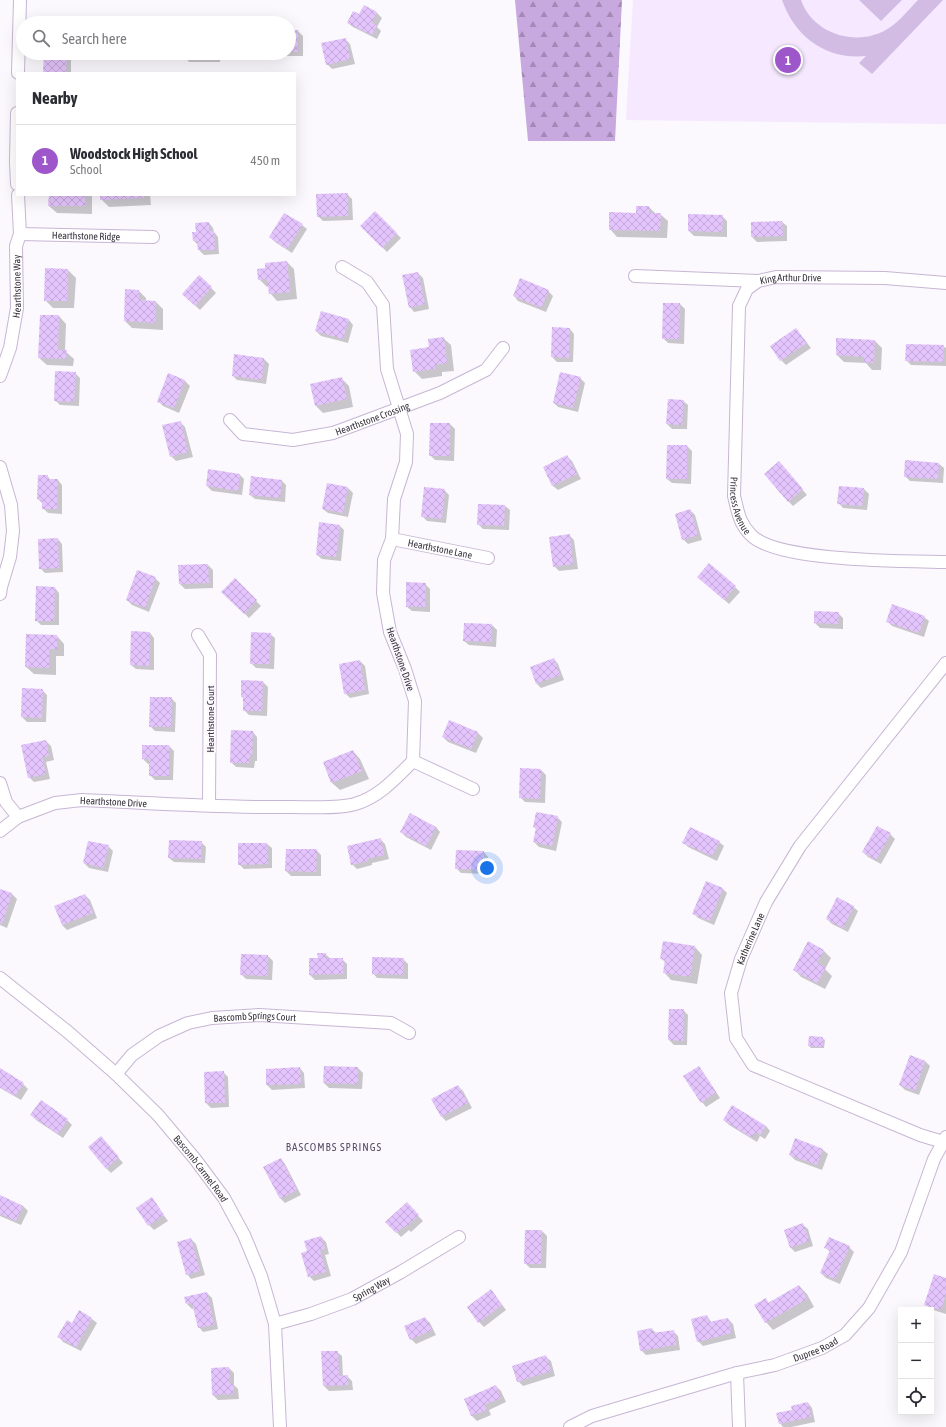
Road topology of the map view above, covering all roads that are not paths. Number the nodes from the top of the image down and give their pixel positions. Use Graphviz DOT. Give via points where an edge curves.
graph roads {
  1 [pos="20,0"];
  2 [pos="20,16"];
  3 [pos="18,60"];
  4 [pos="18,72"];
  5 [pos="18,196"];
  6 [pos="20,234"];
  7 [pos="153,237"];
  8 [pos="342,267"];
  9 [pos="635,276"];
  10 [pos="758,281"];
  11 [pos="946,282"];
  12 [pos="503,348"];
  13 [pos="0,376"];
  14 [pos="399,409"];
  15 [pos="230,420"];
  16 [pos="0,467"];
  17 [pos="392,539"];
  18 [pos="488,558"];
  19 [pos="946,562"];
  20 [pos="0,594"];
  21 [pos="198,635"];
  22 [pos="946,663"];
  23 [pos="413,761"];
  24 [pos="0,783"];
  25 [pos="473,788"];
  26 [pos="209,805"];
  27 [pos="18,817"];
  28 [pos="0,831"];
  29 [pos="0,978"];
  30 [pos="409,1033"];
  31 [pos="116,1074"];
  32 [pos="944,1139"];
  33 [pos="459,1237"];
  34 [pos="275,1324"];
  35 [pos="736,1373"];
  36 [pos="280,1427"];
  37 [pos="570,1427"];
  38 [pos="739,1427"];
  1 -- 2 [label="street"];
  3 -- 4 [label="street"];
  5 -- 6 [label="street, Hearthstone Way"];
  6 -- 7 [label="street, Hearthstone Ridge"];
  6 -- 13 [label="street, Hearthstone Way" via="16,246 17,308 10,348"];
  8 -- 14 [label="street, Hearthstone Drive" via="367,282 383,305 387,369"];
  9 -- 10 [label="street, King Arthur Drive"];
  10 -- 11 [label="street, King Arthur Drive" via="776,277 885,278"];
  10 -- 19 [label="street, Princess Avenue" via="747,289 739,306 734,496 739,520 752,536 773,547 832,558"];
  12 -- 14 [label="street, Hearthstone Crossing" via="486,370 440,393"];
  14 -- 15 [label="street, Hearthstone Crossing" via="332,433 293,440 243,434"];
  14 -- 17 [label="street, Hearthstone Drive" via="407,434 406,462 394,499"];
  16 -- 20 [label="street" via="11,505 13,531 10,557"];
  17 -- 18 [label="street, Hearthstone Lane"];
  17 -- 23 [label="street, Hearthstone Drive" via="384,560 383,593 390,632 415,700"];
  21 -- 26 [label="street, Hearthstone Court" via="210,655"];
  22 -- 32 [label="street, Katherine Lane" via="800,846 766,902 741,959 731,993 736,1038 753,1065 920,1136"];
  23 -- 25 [label="street"];
  23 -- 26 [label="street, Hearthstone Drive" via="376,795 354,804 258,807"];
  24 -- 27 [label="street" via="6,802"];
  26 -- 27 [label="street, Hearthstone Drive" via="82,800 55,803"];
  27 -- 28 [label="street, Hearthstone Drive"];
  29 -- 31 [label="street, Bascomb Carmel Road"];
  30 -- 31 [label="street, Bascomb Springs Court" via="391,1023 259,1015 212,1018 188,1023 159,1036 132,1055"];
  31 -- 34 [label="street, Bascomb Carmel Road" via="158,1115 224,1198 244,1235 261,1276"];
  32 -- 35 [label="street, Dupree Road" via="934,1159 901,1252 869,1308 845,1334 822,1348 775,1365"];
  33 -- 34 [label="street, Spring Way" via="352,1299"];
  34 -- 36 [label="street, Bascomb Carmel Road"];
  35 -- 37 [label="street, Dupree Road" via="592,1416"];
  35 -- 38 [label="street"];
}
